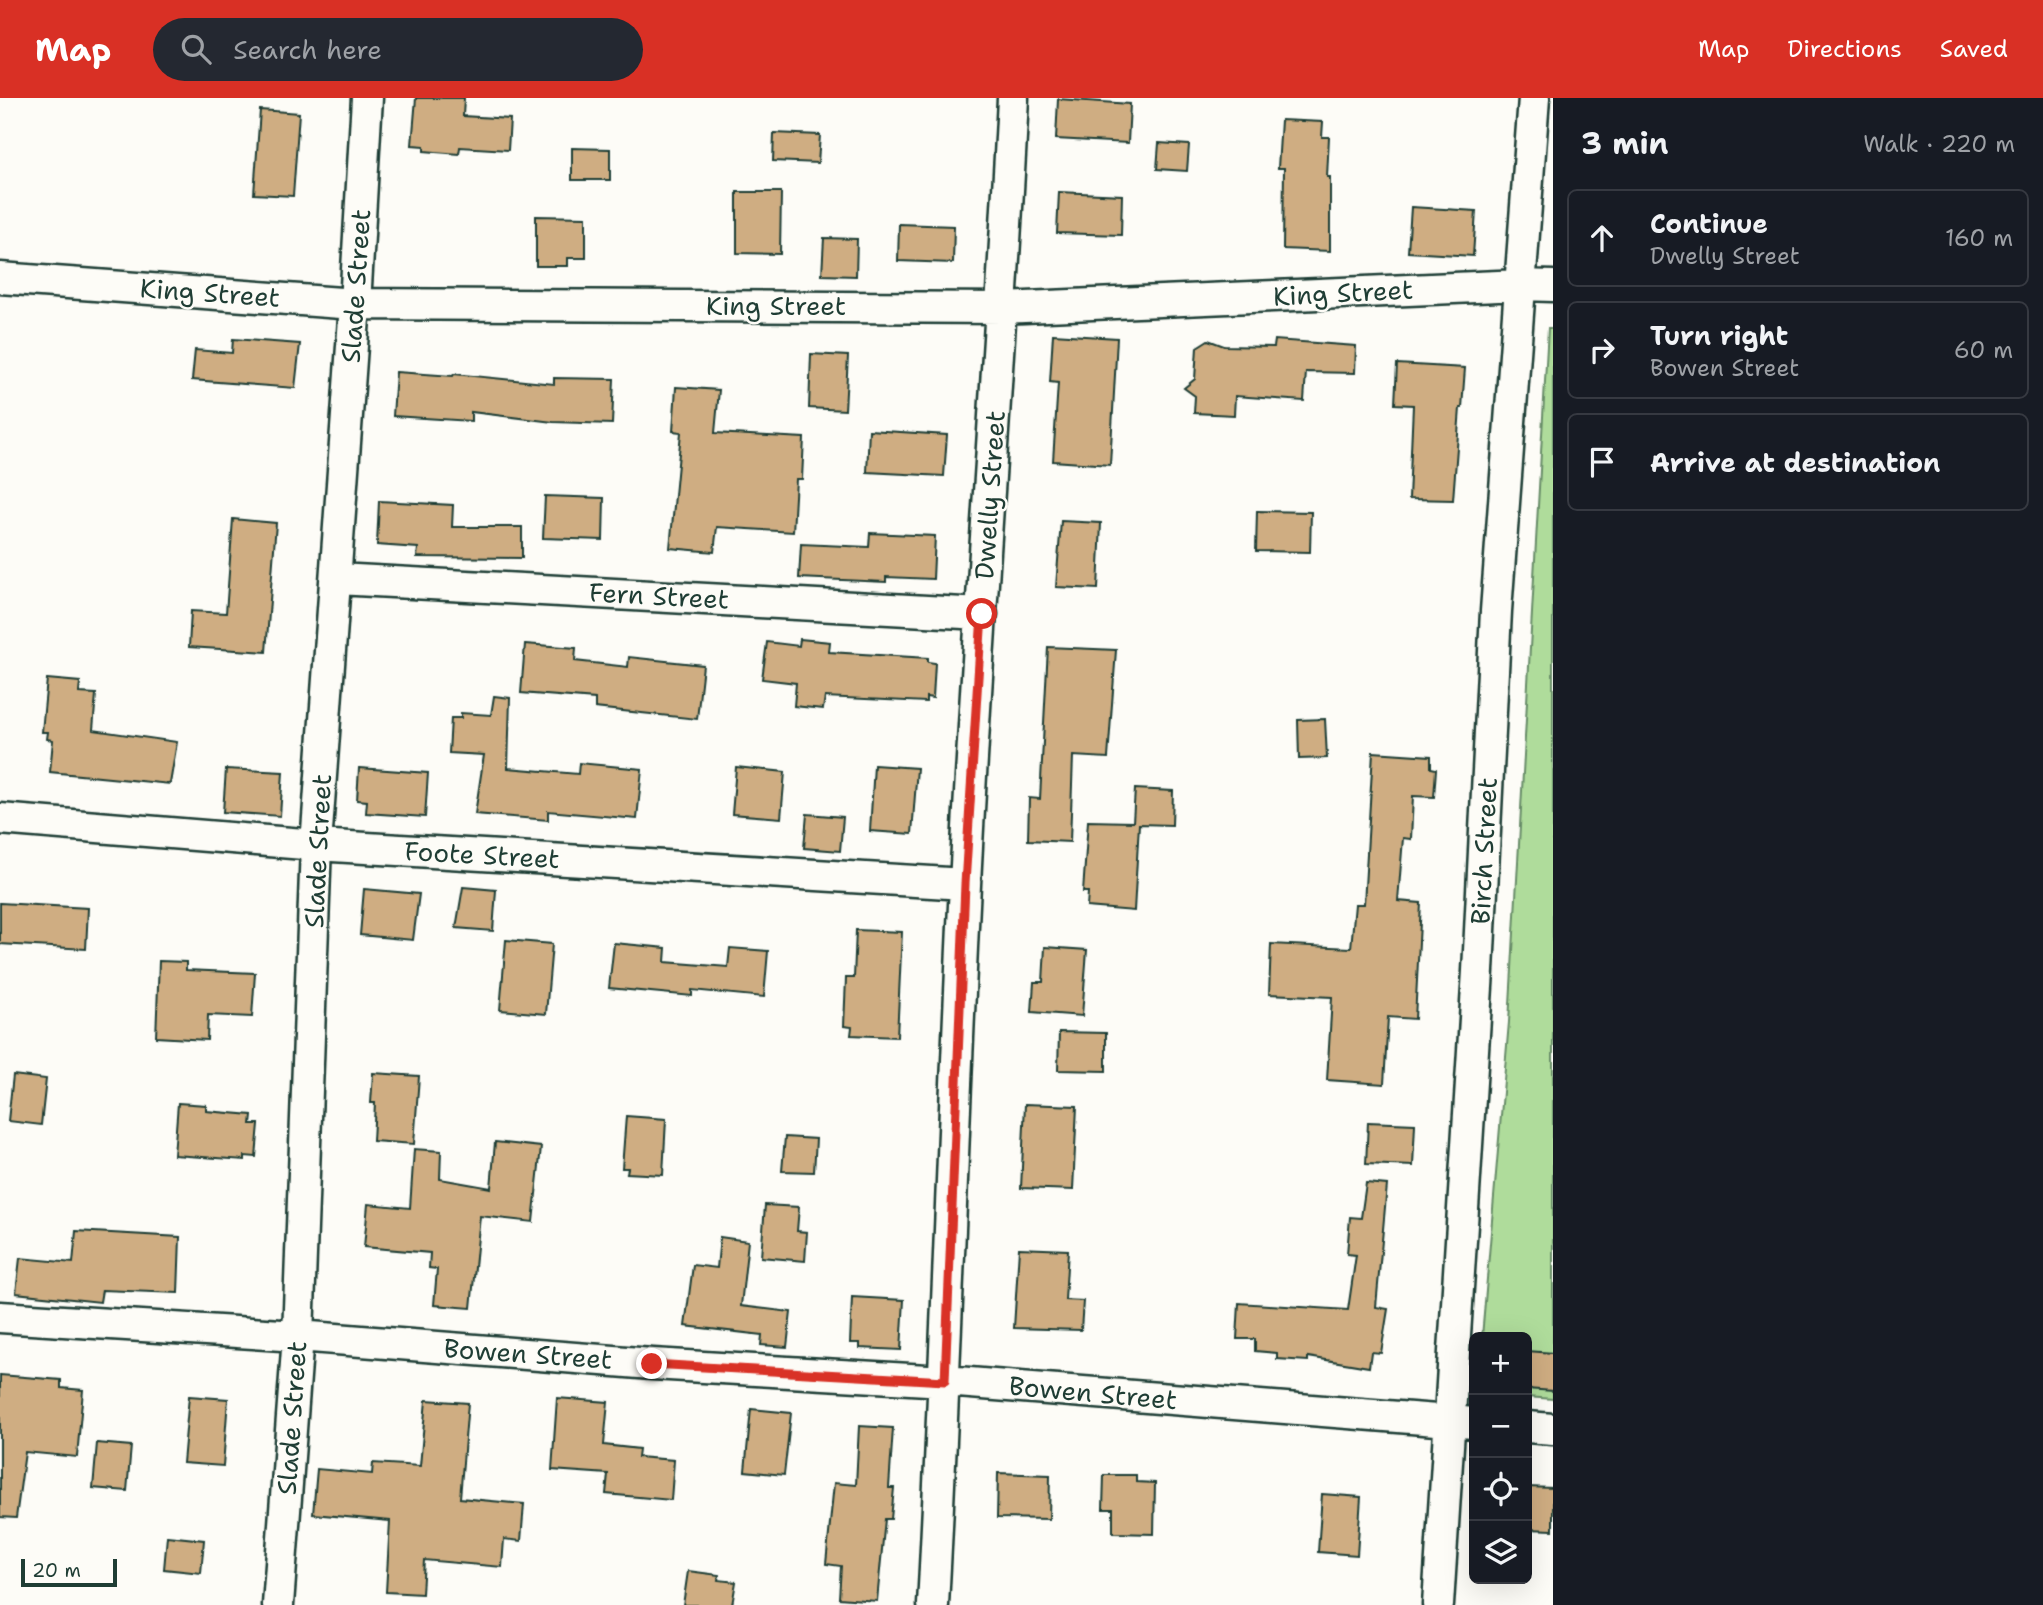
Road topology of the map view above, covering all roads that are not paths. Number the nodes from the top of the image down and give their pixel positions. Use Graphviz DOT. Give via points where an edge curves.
graph roads {
  1 [pos="367,98"];
  2 [pos="1013,98"];
  3 [pos="1534,98"];
  4 [pos="0,278"];
  5 [pos="1521,285"];
  6 [pos="1553,285"];
  7 [pos="355,304"];
  8 [pos="1003,307"];
  9 [pos="337,579"];
  10 [pos="982,614"];
  11 [pos="0,819"];
  12 [pos="316,845"];
  13 [pos="965,884"];
  14 [pos="0,1317"];
  15 [pos="298,1336"];
  16 [pos="945,1381"];
  17 [pos="1463,1422"];
  18 [pos="1532,1427"];
  19 [pos="1553,1429"];
  20 [pos="278,1605"];
  21 [pos="933,1605"];
  22 [pos="1438,1605"];
  1 -- 7 [label="street, Slade Street"];
  2 -- 8 [label="street, Dwelly Street"];
  3 -- 5 [label="street, Birch Street"];
  4 -- 7 [label="street, King Street"];
  5 -- 6 [label="street, King Street"];
  5 -- 8 [label="street, King Street"];
  5 -- 17 [label="street, Birch Street" via="1496,611"];
  7 -- 8 [label="street, King Street"];
  7 -- 9 [label="street, Slade Street"];
  8 -- 10 [label="street, Dwelly Street"];
  9 -- 10 [label="street, Fern Street"];
  9 -- 12 [label="street, Slade Street"];
  10 -- 13 [label="street, Dwelly Street"];
  11 -- 12 [label="street, Foote Street"];
  12 -- 13 [label="street, Foote Street"];
  12 -- 15 [label="street, Slade Street"];
  13 -- 16 [label="street, Dwelly Street"];
  14 -- 15 [label="street, Bowen Street"];
  15 -- 16 [label="street, Bowen Street"];
  15 -- 20 [label="street, Slade Street"];
  16 -- 17 [label="street, Bowen Street"];
  16 -- 21 [label="street, Dwelly Street"];
  17 -- 22 [label="street, Birch Street"];
  18 -- 19 [label="street"];
}
